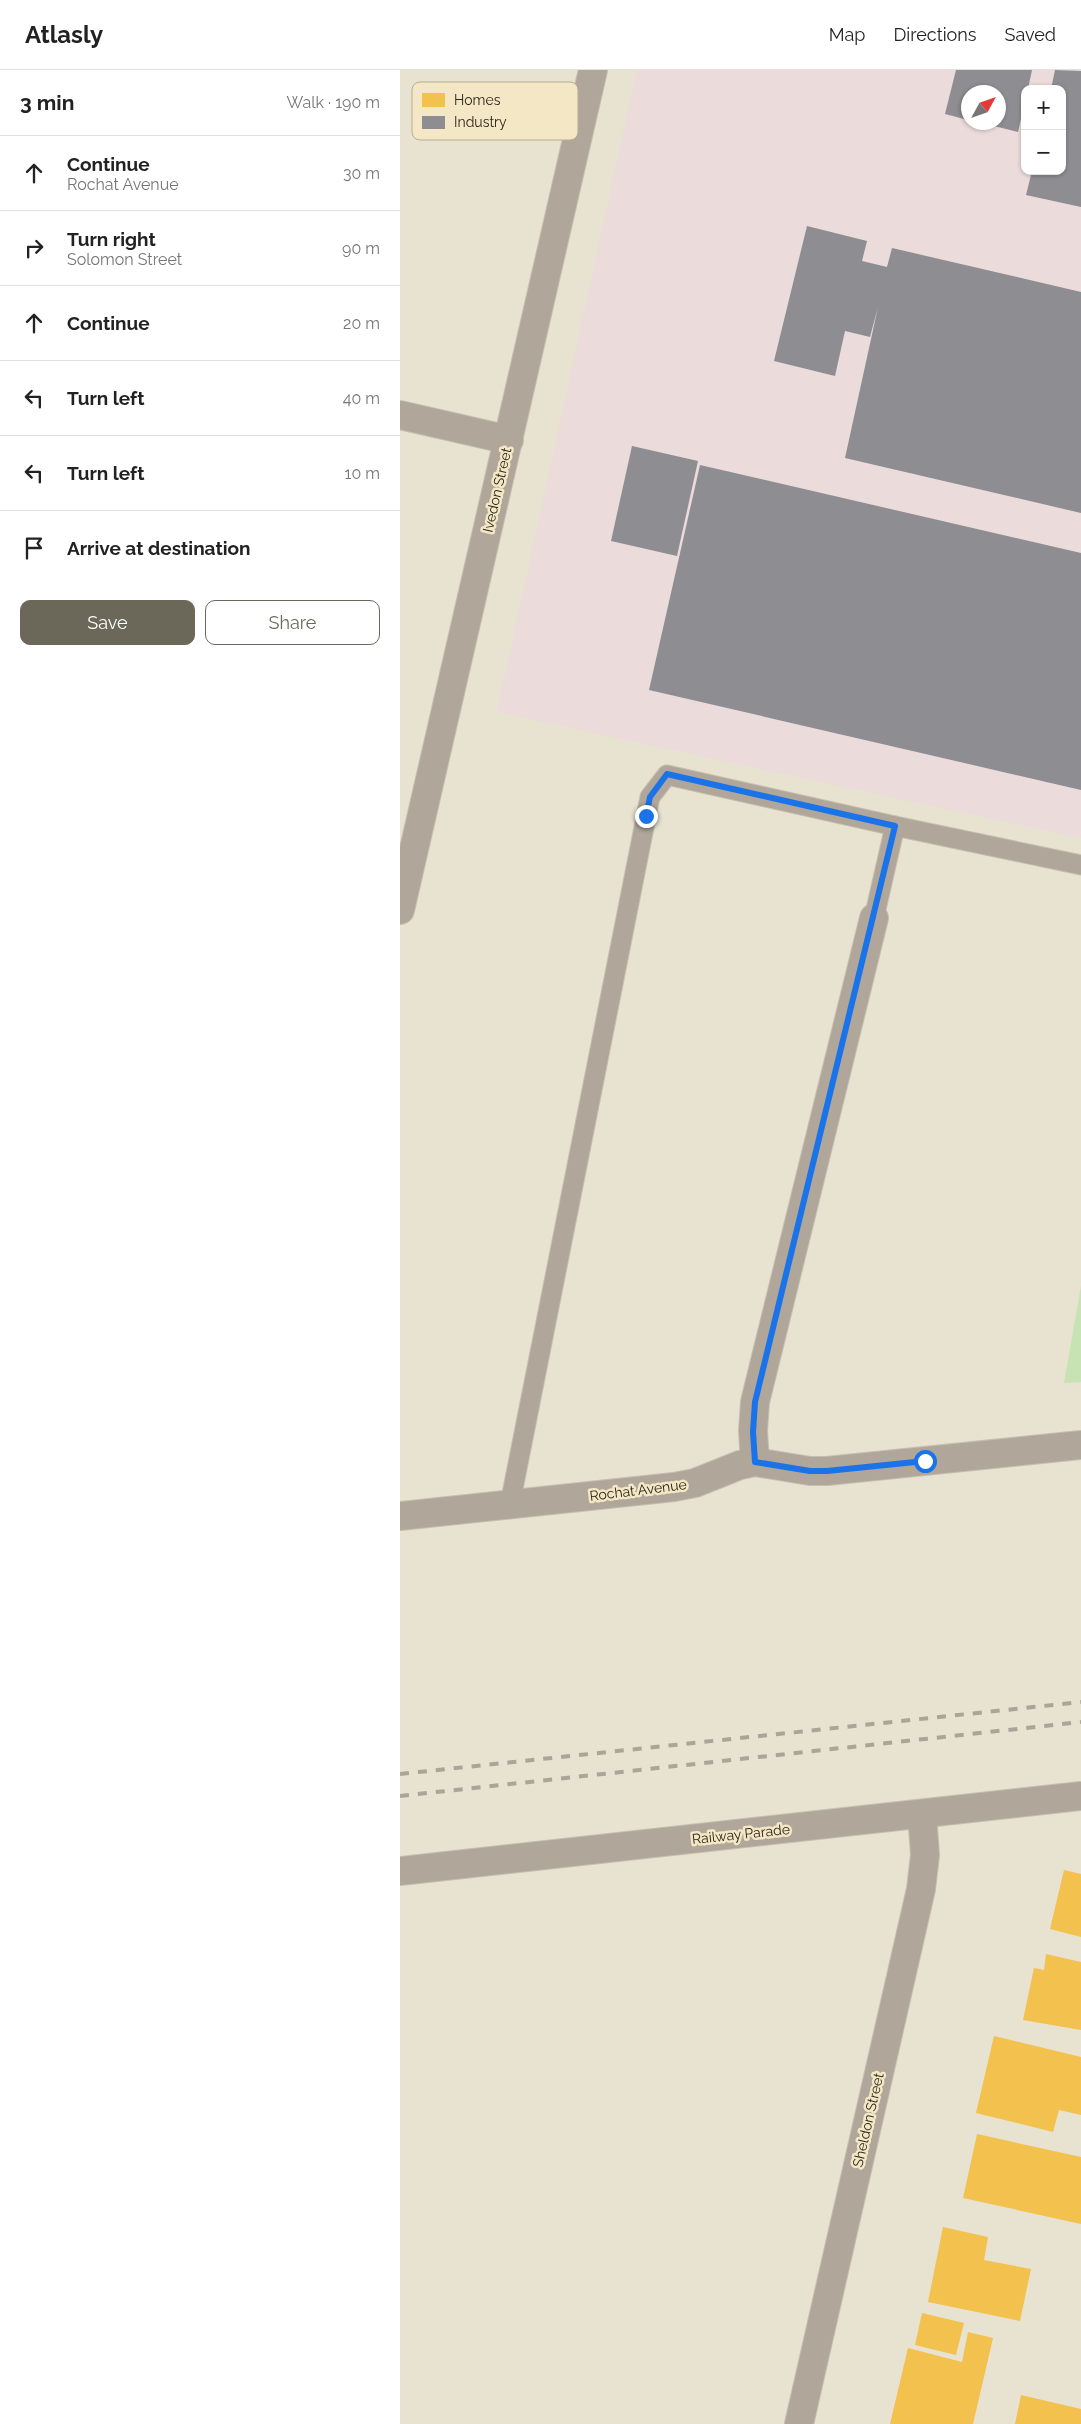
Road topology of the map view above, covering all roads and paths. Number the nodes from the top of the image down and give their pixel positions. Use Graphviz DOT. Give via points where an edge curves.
graph roads {
  1 [pos="592,70"];
  2 [pos="578,132"];
  3 [pos="576,140"];
  4 [pos="400,415"];
  5 [pos="509,440"];
  6 [pos="895,826"];
  7 [pos="1081,865"];
  8 [pos="400,910"];
  9 [pos="874,918"];
  10 [pos="1081,1445"];
  11 [pos="755,1462"];
  12 [pos="510,1504"];
  13 [pos="400,1516"];
  14 [pos="1081,1796"];
  15 [pos="922,1814"];
  16 [pos="400,1871"];
  17 [pos="799,2424"];
  1 -- 2 [label="street, Ivedon Street"];
  3 -- 5 [label="street, Ivedon Street"];
  4 -- 5 [label="street"];
  5 -- 8 [label="street, Ivedon Street"];
  6 -- 7 [label="lane"];
  6 -- 9 [label="lane"];
  6 -- 12 [label="lane" via="667,774 650,797"];
  9 -- 11 [label="street" via="755,1402"];
  10 -- 11 [label="street, Rochat Avenue" via="827,1471"];
  11 -- 12 [label="street, Rochat Avenue" via="674,1487"];
  12 -- 13 [label="street, Rochat Avenue"];
  14 -- 15 [label="street, Railway Parade"];
  15 -- 16 [label="street, Railway Parade"];
  15 -- 17 [label="street, Sheldon Street" via="925,1855 921,1889"];
}
